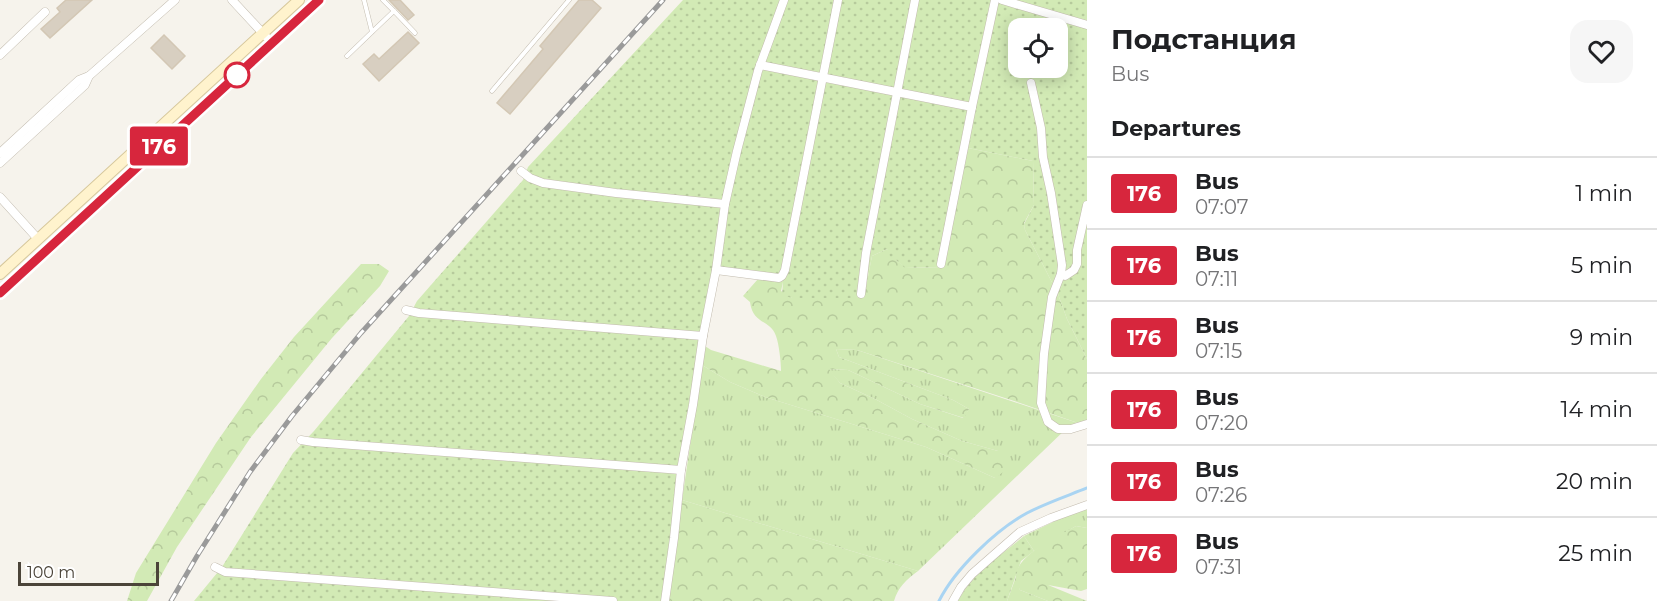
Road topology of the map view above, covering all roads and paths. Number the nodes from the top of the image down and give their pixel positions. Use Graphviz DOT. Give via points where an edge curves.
graph roads {
  1 [pos="174,0"];
  2 [pos="232,0"];
  3 [pos="299,0"];
  4 [pos="319,0"];
  5 [pos="364,0"];
  6 [pos="383,0"];
  7 [pos="569,0"];
  8 [pos="783,0"];
  9 [pos="838,0"];
  10 [pos="915,0"];
  11 [pos="995,0"];
  12 [pos="1002,0"];
  13 [pos="394,11"];
  14 [pos="45,12"];
  15 [pos="1087,25"];
  16 [pos="372,32"];
  17 [pos="262,33"];
  18 [pos="415,33"];
  19 [pos="272,43"];
  20 [pos="0,55"];
  21 [pos="347,56"];
  22 [pos="760,65"];
  23 [pos="89,76"];
  24 [pos="823,77"];
  25 [pos="1031,83"];
  26 [pos="492,91"];
  27 [pos="897,93"];
  28 [pos="972,106"];
  29 [pos="0,153"];
  30 [pos="0,163"];
  31 [pos="521,171"];
  32 [pos="0,197"];
  33 [pos="725,204"];
  34 [pos="1087,206"];
  35 [pos="38,239"];
  36 [pos="1084,240"];
  37 [pos="941,264"];
  38 [pos="716,270"];
  39 [pos="0,274"];
  40 [pos="1060,274"];
  41 [pos="0,292"];
  42 [pos="861,294"];
  43 [pos="406,310"];
  44 [pos="703,336"];
  45 [pos="1087,424"];
  46 [pos="301,440"];
  47 [pos="681,470"];
  48 [pos="1087,505"];
  49 [pos="215,567"];
  50 [pos="613,601"];
  51 [pos="665,601"];
  52 [pos="953,601"];
  1 -- 23 [label="street"];
  2 -- 17 [label="street"];
  3 -- 17 [label="main road"];
  4 -- 19 [label="main road"];
  5 -- 16 [label="lane"];
  6 -- 13 [label="lane"];
  7 -- 26 [label="lane"];
  8 -- 22 [label="street"];
  9 -- 24 [label="street"];
  10 -- 27 [label="street"];
  11 -- 28 [label="street"];
  12 -- 15 [label="street"];
  13 -- 16 [label="lane"];
  13 -- 18 [label="lane"];
  14 -- 20 [label="street"];
  16 -- 21 [label="lane"];
  17 -- 19 [label="street"];
  17 -- 35 [label="main road"];
  19 -- 41 [label="main road"];
  22 -- 24 [label="street"];
  22 -- 33 [label="street"];
  23 -- 29 [label="street" via="79,80"];
  23 -- 30 [label="street"];
  24 -- 27 [label="street"];
  24 -- 38 [label="street" via="782,276"];
  25 -- 40 [label="street" via="1062,265"];
  27 -- 28 [label="street"];
  27 -- 42 [label="street"];
  28 -- 37 [label="street"];
  31 -- 33 [label="street" via="543,183"];
  32 -- 35 [label="street"];
  33 -- 38 [label="street"];
  34 -- 36 [label="street"];
  35 -- 39 [label="main road"];
  36 -- 40 [label="street" via="1077,250 1074,270 1065,276"];
  38 -- 44 [label="street"];
  40 -- 45 [label="street" via="1052,297 1041,403 1048,422 1058,429"];
  43 -- 44 [label="street"];
  44 -- 47 [label="street"];
  46 -- 47 [label="street"];
  47 -- 51 [label="street"];
  48 -- 52 [label="street" via="1020,532 972,574"];
  49 -- 50 [label="street" via="225,572"];
}
